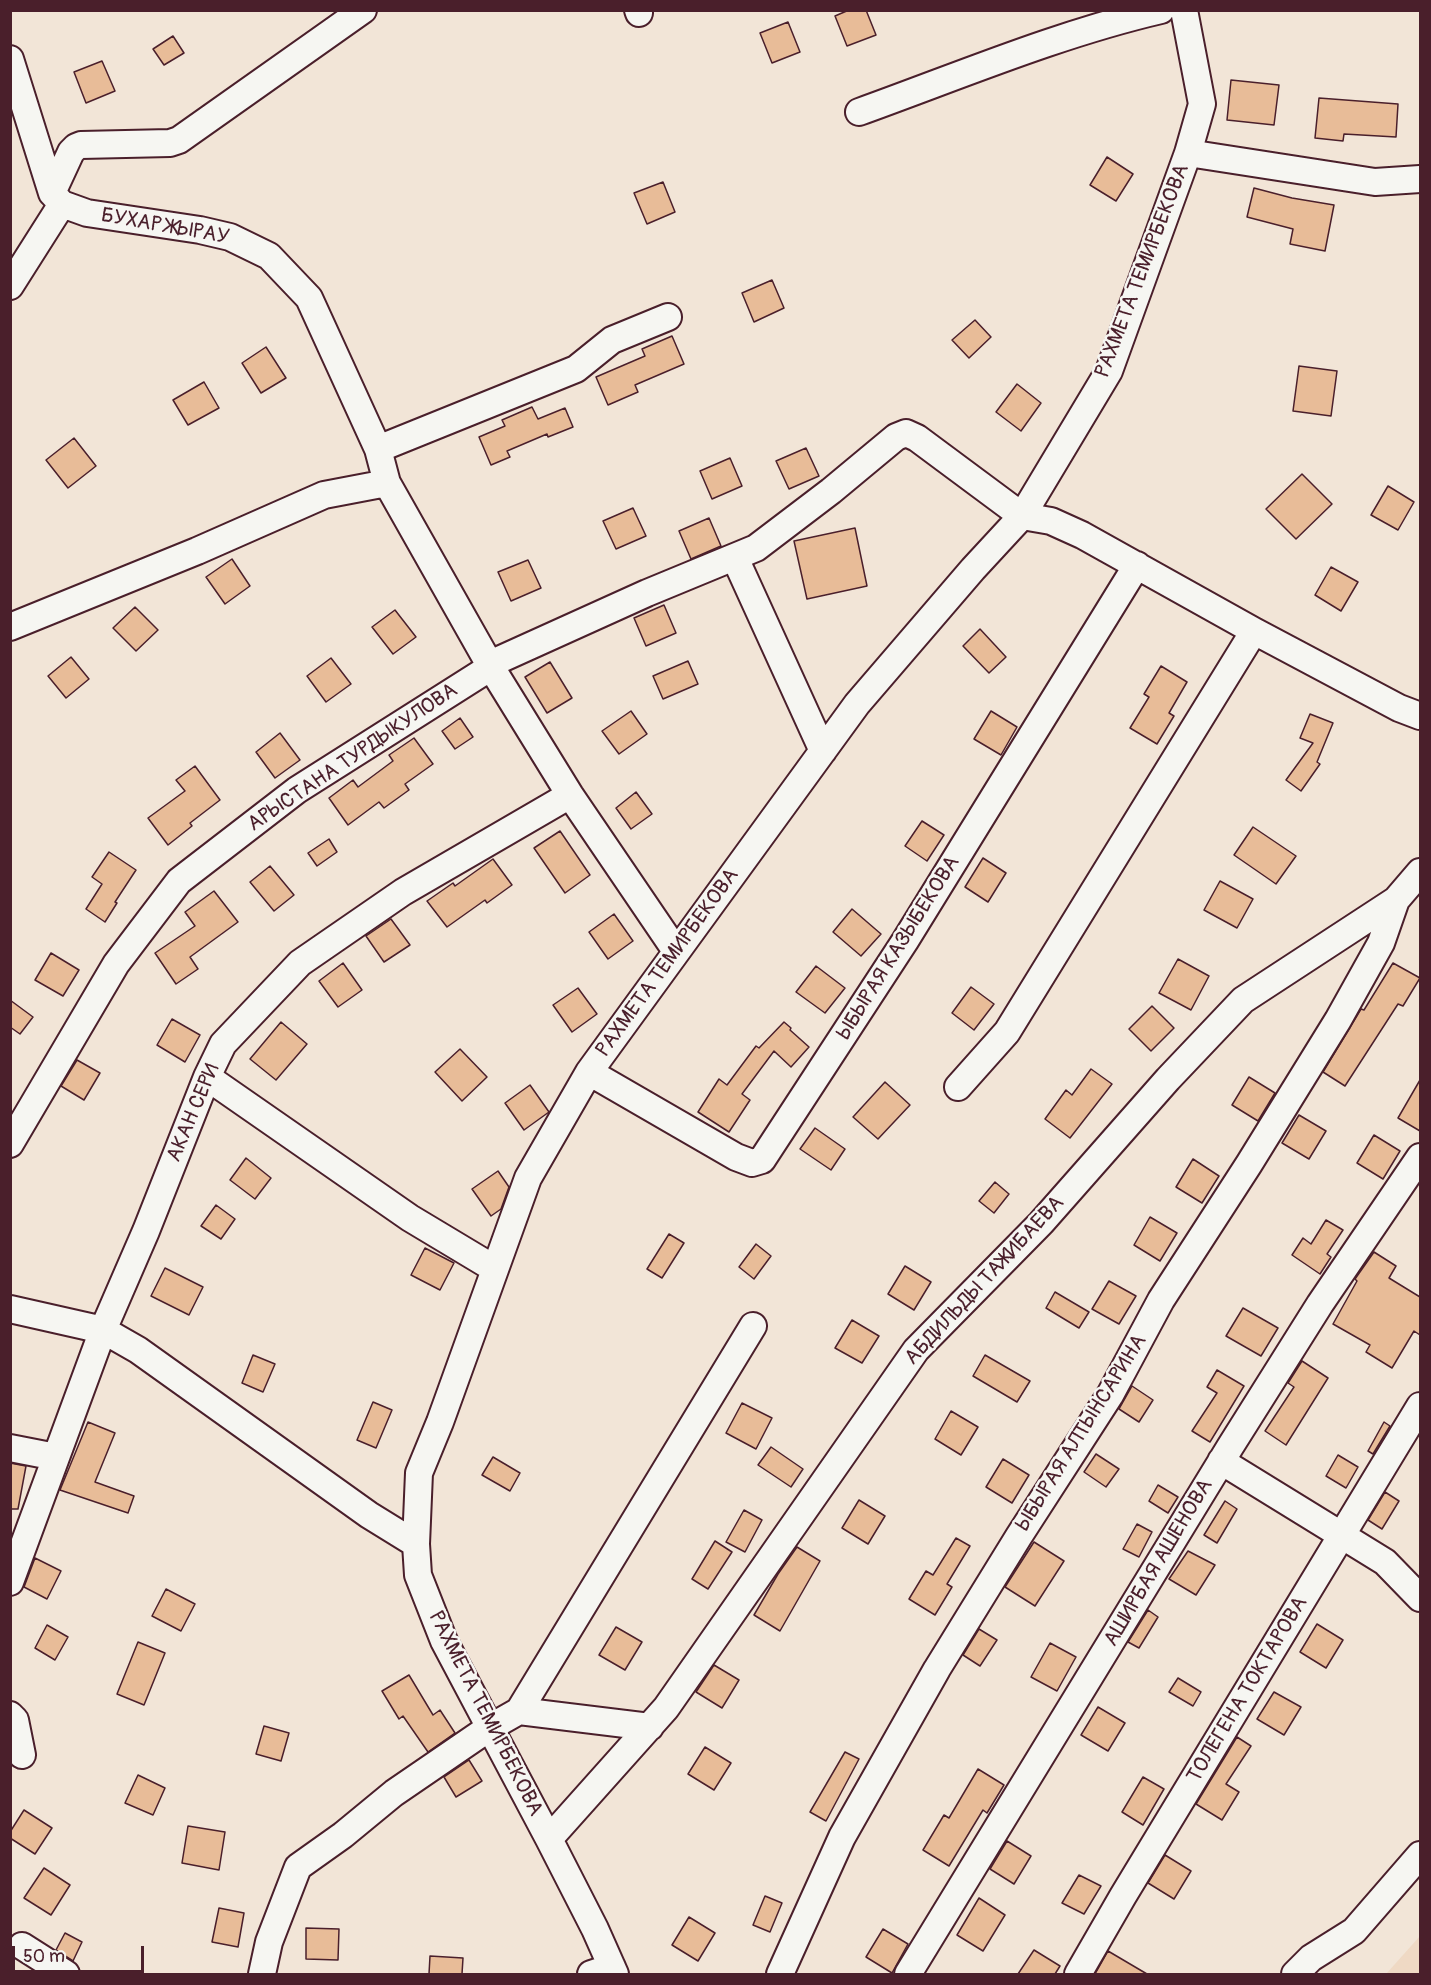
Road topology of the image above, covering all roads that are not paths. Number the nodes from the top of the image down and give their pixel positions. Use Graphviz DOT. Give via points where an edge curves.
graph roads {
  1 [pos="363,10"];
  2 [pos="1161,10"];
  3 [pos="1184,10"];
  4 [pos="10,59"];
  5 [pos="859,112"];
  6 [pos="1188,153"];
  7 [pos="1420,179"];
  8 [pos="57,198"];
  9 [pos="10,286"];
  10 [pos="668,317"];
  11 [pos="378,449"];
  12 [pos="387,483"];
  13 [pos="1022,516"];
  14 [pos="735,558"];
  15 [pos="1137,565"];
  16 [pos="10,627"];
  17 [pos="1254,631"];
  18 [pos="490,665"];
  19 [pos="1420,716"];
  20 [pos="823,751"];
  21 [pos="570,795"];
  22 [pos="1420,872"];
  23 [pos="1396,900"];
  24 [pos="676,951"];
  25 [pos="589,1072"];
  26 [pos="207,1077"];
  27 [pos="958,1088"];
  28 [pos="10,1144"];
  29 [pos="1420,1157"];
  30 [pos="495,1269"];
  31 [pos="10,1309"];
  32 [pos="753,1326"];
  33 [pos="103,1330"];
  34 [pos="1420,1406"];
  35 [pos="10,1448"];
  36 [pos="56,1457"];
  37 [pos="1221,1461"];
  38 [pos="1342,1535"];
  39 [pos="416,1544"];
  40 [pos="10,1582"];
  41 [pos="1420,1598"];
  42 [pos="519,1711"];
  43 [pos="10,1715"];
  44 [pos="650,1727"];
  45 [pos="489,1728"];
  46 [pos="22,1755"];
  47 [pos="549,1839"];
  48 [pos="1420,1855"];
  49 [pos="22,1946"];
  50 [pos="606,1972"];
  51 [pos="66,1974"];
  52 [pos="262,1974"];
  53 [pos="780,1974"];
  54 [pos="908,1974"];
  55 [pos="1078,1974"];
  56 [pos="1295,1974"];
  1 -- 8 [label="street" via="178,140 76,147"];
  2 -- 5 [label="street" via="1076,34"];
  3 -- 6 [label="street, РАХМЕТА ТЕМИРБЕКОВА" via="1202,104"];
  4 -- 8 [label="street"];
  6 -- 7 [label="street" via="1375,182"];
  6 -- 13 [label="street, РАХМЕТА ТЕМИРБЕКОВА" via="1109,371"];
  8 -- 9 [label="street"];
  8 -- 11 [label="street, БУХАР ЖЫРАУ" via="87,213 230,237 269,256 309,298"];
  10 -- 11 [label="street" via="612,340 576,369"];
  11 -- 12 [label="street, БУХАР ЖЫРАУ"];
  12 -- 16 [label="street" via="324,495"];
  12 -- 18 [label="street, БУХАР ЖЫРАУ"];
  13 -- 14 [label="street, АРЫСТАНА ТУРДЫКУЛОВА" via="906,433 756,548"];
  13 -- 15 [label="street" via="1051,521"];
  13 -- 20 [label="street, РАХМЕТА ТЕМИРБЕКОВА" via="857,704"];
  14 -- 18 [label="street, АРЫСТАНА ТУРДЫКУЛОВА" via="647,593"];
  14 -- 20 [label="street"];
  15 -- 17 [label="street"];
  15 -- 25 [label="street, ЫБЫРАЯ КАЗЫБЕКОВА" via="905,941 762,1160 752,1163 736,1157"];
  17 -- 19 [label="street"];
  17 -- 27 [label="street" via="1007,1032"];
  18 -- 21 [label="street, БУХАР ЖЫРАУ"];
  18 -- 28 [label="street, АРЫСТАНА ТУРДЫКУЛОВА" via="297,790 179,881 116,964"];
  20 -- 24 [label="street, РАХМЕТА ТЕМИРБЕКОВА"];
  21 -- 24 [label="street, БУХАР ЖЫРАУ"];
  21 -- 26 [label="street, АКАН СЕРИ" via="403,892 300,963 223,1044"];
  22 -- 23 [label="street, ЫБЫРАЯ АЛТЫНСАРИНА"];
  23 -- 44 [label="street, АБДИЛЬДЫ ТАЖИБАЕВА" via="1243,1000 1041,1223 916,1350"];
  23 -- 53 [label="street, ЫБЫРАЯ АЛТЫНСАРИНА" via="1381,943 1338,1020 1161,1300 1110,1395 931,1679 842,1837"];
  24 -- 25 [label="street, РАХМЕТА ТЕМИРБЕКОВА"];
  25 -- 30 [label="street, РАХМЕТА ТЕМИРБЕКОВА" via="528,1178"];
  26 -- 30 [label="street" via="410,1218"];
  26 -- 33 [label="street, АКАН СЕРИ"];
  29 -- 37 [label="street, АШИРБАЯ АШЕНОВА" via="1320,1304"];
  30 -- 39 [label="street, РАХМЕТА ТЕМИРБЕКОВА" via="419,1473"];
  31 -- 33 [label="street"];
  32 -- 42 [label="street"];
  33 -- 36 [label="street, АКАН СЕРИ"];
  33 -- 39 [label="street" via="138,1350 369,1515"];
  34 -- 38 [label="street, ТОЛЕГЕНА ТОКТАРОВА"];
  35 -- 36 [label="street"];
  36 -- 40 [label="street, АКАН СЕРИ"];
  37 -- 38 [label="street"];
  37 -- 54 [label="street, АШИРБАЯ АШЕНОВА"];
  38 -- 41 [label="street" via="1385,1562"];
  38 -- 55 [label="street, ТОЛЕГЕНА ТОКТАРОВА"];
  39 -- 45 [label="street, РАХМЕТА ТЕМИРБЕКОВА" via="418,1575 439,1630"];
  42 -- 44 [label="street"];
  42 -- 45 [label="street"];
  43 -- 46 [label="street" via="15,1720"];
  44 -- 47 [label="street, АБДИЛЬДЫ ТАЖИБАЕВА"];
  45 -- 47 [label="street, РАХМЕТА ТЕМИРБЕКОВА"];
  45 -- 52 [label="street" via="394,1793 298,1868 269,1941"];
  47 -- 50 [label="street, РАХМЕТА ТЕМИРБЕКОВА"];
  48 -- 56 [label="street" via="1354,1931 1311,1958"];
  49 -- 51 [label="street"];
}
